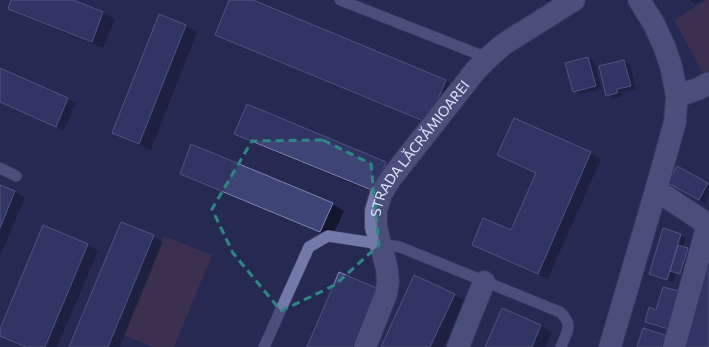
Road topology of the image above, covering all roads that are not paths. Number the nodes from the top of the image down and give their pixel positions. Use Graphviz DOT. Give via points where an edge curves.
graph roads {
  1 [pos="340,0"];
  2 [pos="574,0"];
  3 [pos="639,0"];
  4 [pos="488,58"];
  5 [pos="709,84"];
  6 [pos="677,96"];
  7 [pos="0,168"];
  8 [pos="16,176"];
  9 [pos="656,190"];
  10 [pos="709,225"];
  11 [pos="380,243"];
  12 [pos="484,282"];
  13 [pos="264,347"];
  14 [pos="365,347"];
  15 [pos="458,347"];
  16 [pos="561,347"];
  17 [pos="610,347"];
  18 [pos="674,347"];
  1 -- 4 [label="lane"];
  2 -- 4 [label="street, STRADA LĂCRĂMIOAREI" via="504,44"];
  3 -- 6 [label="street" via="664,46"];
  4 -- 11 [label="street, STRADA LĂCRĂMIOAREI" via="476,70 381,194 376,210 376,227"];
  5 -- 6 [label="street"];
  6 -- 9 [label="street" via="674,122"];
  7 -- 8 [label="lane"];
  9 -- 10 [label="street"];
  9 -- 17 [label="street"];
  10 -- 18 [label="street"];
  11 -- 12 [label="lane" via="400,247"];
  11 -- 13 [label="lane" via="328,236 309,247"];
  11 -- 14 [label="street, STRADA LĂCRĂMIOAREI" via="388,282 386,294"];
  12 -- 15 [label="street"];
  12 -- 16 [label="lane" via="560,312 569,324"];
}
